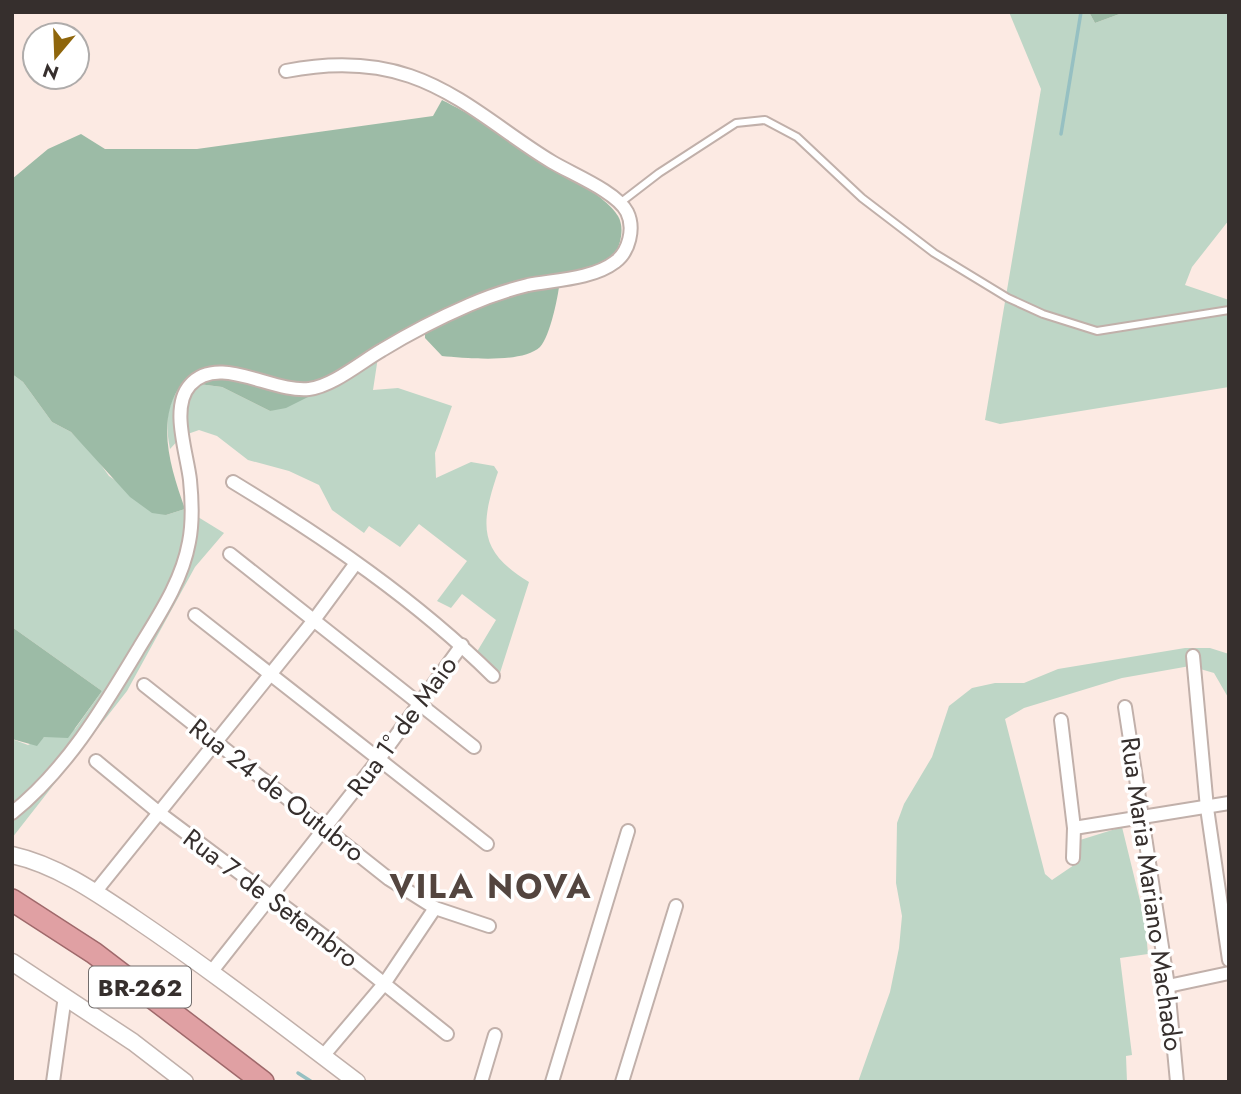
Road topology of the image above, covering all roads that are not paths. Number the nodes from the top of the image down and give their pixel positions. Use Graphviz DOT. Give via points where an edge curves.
graph roads {
  1 [pos="286,71"];
  2 [pos="620,203"];
  3 [pos="1229,310"];
  4 [pos="233,482"];
  5 [pos="230,554"];
  6 [pos="356,563"];
  7 [pos="195,615"];
  8 [pos="314,620"];
  9 [pos="461,645"];
  10 [pos="1193,656"];
  11 [pos="269,674"];
  12 [pos="493,676"];
  13 [pos="144,685"];
  14 [pos="420,704"];
  15 [pos="1125,707"];
  16 [pos="1061,720"];
  17 [pos="214,741"];
  18 [pos="474,747"];
  19 [pos="379,759"];
  20 [pos="96,761"];
  21 [pos="1229,803"];
  22 [pos="1207,808"];
  23 [pos="158,812"];
  24 [pos="12,813"];
  25 [pos="1140,816"];
  26 [pos="326,827"];
  27 [pos="1074,828"];
  28 [pos="628,831"];
  29 [pos="487,844"];
  30 [pos="12,855"];
  31 [pos="1073,858"];
  32 [pos="96,891"];
  33 [pos="270,897"];
  34 [pos="12,900"];
  35 [pos="676,906"];
  36 [pos="435,908"];
  37 [pos="489,926"];
  38 [pos="1229,960"];
  39 [pos="12,962"];
  40 [pos="212,971"];
  41 [pos="1229,973"];
  42 [pos="384,984"];
  43 [pos="1168,986"];
  44 [pos="65,996"];
  45 [pos="447,1034"];
  46 [pos="495,1035"];
  47 [pos="323,1056"];
  48 [pos="52,1082"];
  49 [pos="185,1082"];
  50 [pos="263,1082"];
  51 [pos="358,1082"];
  52 [pos="481,1082"];
  53 [pos="552,1082"];
  54 [pos="622,1082"];
  55 [pos="1177,1082"];
  1 -- 2 [label="street" via="325,63 413,77 467,105"];
  2 -- 3 [label="lane" via="736,123 765,120 797,136 862,198 934,253 1043,314 1097,331"];
  2 -- 24 [label="street" via="628,214 629,242 612,265 479,301 439,318 314,388 290,390 229,372 206,374 186,388 181,413 191,523 183,566 104,705 62,764"];
  4 -- 6 [label="street"];
  5 -- 8 [label="street"];
  6 -- 8 [label="street"];
  6 -- 9 [label="street"];
  7 -- 11 [label="street"];
  8 -- 11 [label="street"];
  8 -- 14 [label="street"];
  9 -- 12 [label="street"];
  9 -- 14 [label="street, Rua 1º de Maio"];
  10 -- 22 [label="street"];
  11 -- 17 [label="street"];
  11 -- 19 [label="street"];
  13 -- 17 [label="street, Rua 24 de Outubro"];
  14 -- 18 [label="street"];
  14 -- 19 [label="street, Rua 1º de Maio"];
  15 -- 25 [label="street, Rua Maria Mariano Machado"];
  16 -- 27 [label="street"];
  17 -- 23 [label="street"];
  17 -- 26 [label="street, Rua 24 de Outubro"];
  19 -- 26 [label="street, Rua 1º de Maio"];
  19 -- 29 [label="street"];
  20 -- 23 [label="street, Rua 7 de Setembro"];
  21 -- 22 [label="street"];
  22 -- 25 [label="street"];
  22 -- 38 [label="street"];
  23 -- 32 [label="street"];
  23 -- 33 [label="street, Rua 7 de Setembro"];
  25 -- 27 [label="street"];
  25 -- 43 [label="street, Rua Maria Mariano Machado"];
  26 -- 33 [label="street, Rua 1º de Maio"];
  26 -- 36 [label="street, Rua 24 de Outubro" via="389,879"];
  27 -- 31 [label="street"];
  28 -- 53 [label="street"];
  30 -- 32 [label="street"];
  32 -- 40 [label="street"];
  33 -- 40 [label="street, Rua 1º de Maio"];
  33 -- 42 [label="street, Rua 7 de Setembro"];
  34 -- 50 [label="highway, BR-262" via="94,953"];
  35 -- 54 [label="street"];
  36 -- 37 [label="street, Rua 24 de Outubro"];
  36 -- 42 [label="street"];
  39 -- 44 [label="street"];
  40 -- 47 [label="street"];
  41 -- 43 [label="street"];
  42 -- 45 [label="street, Rua 7 de Setembro"];
  42 -- 47 [label="street"];
  43 -- 55 [label="street, Rua Maria Mariano Machado"];
  44 -- 48 [label="street"];
  44 -- 49 [label="street"];
  46 -- 52 [label="street"];
  47 -- 51 [label="street"];
}
